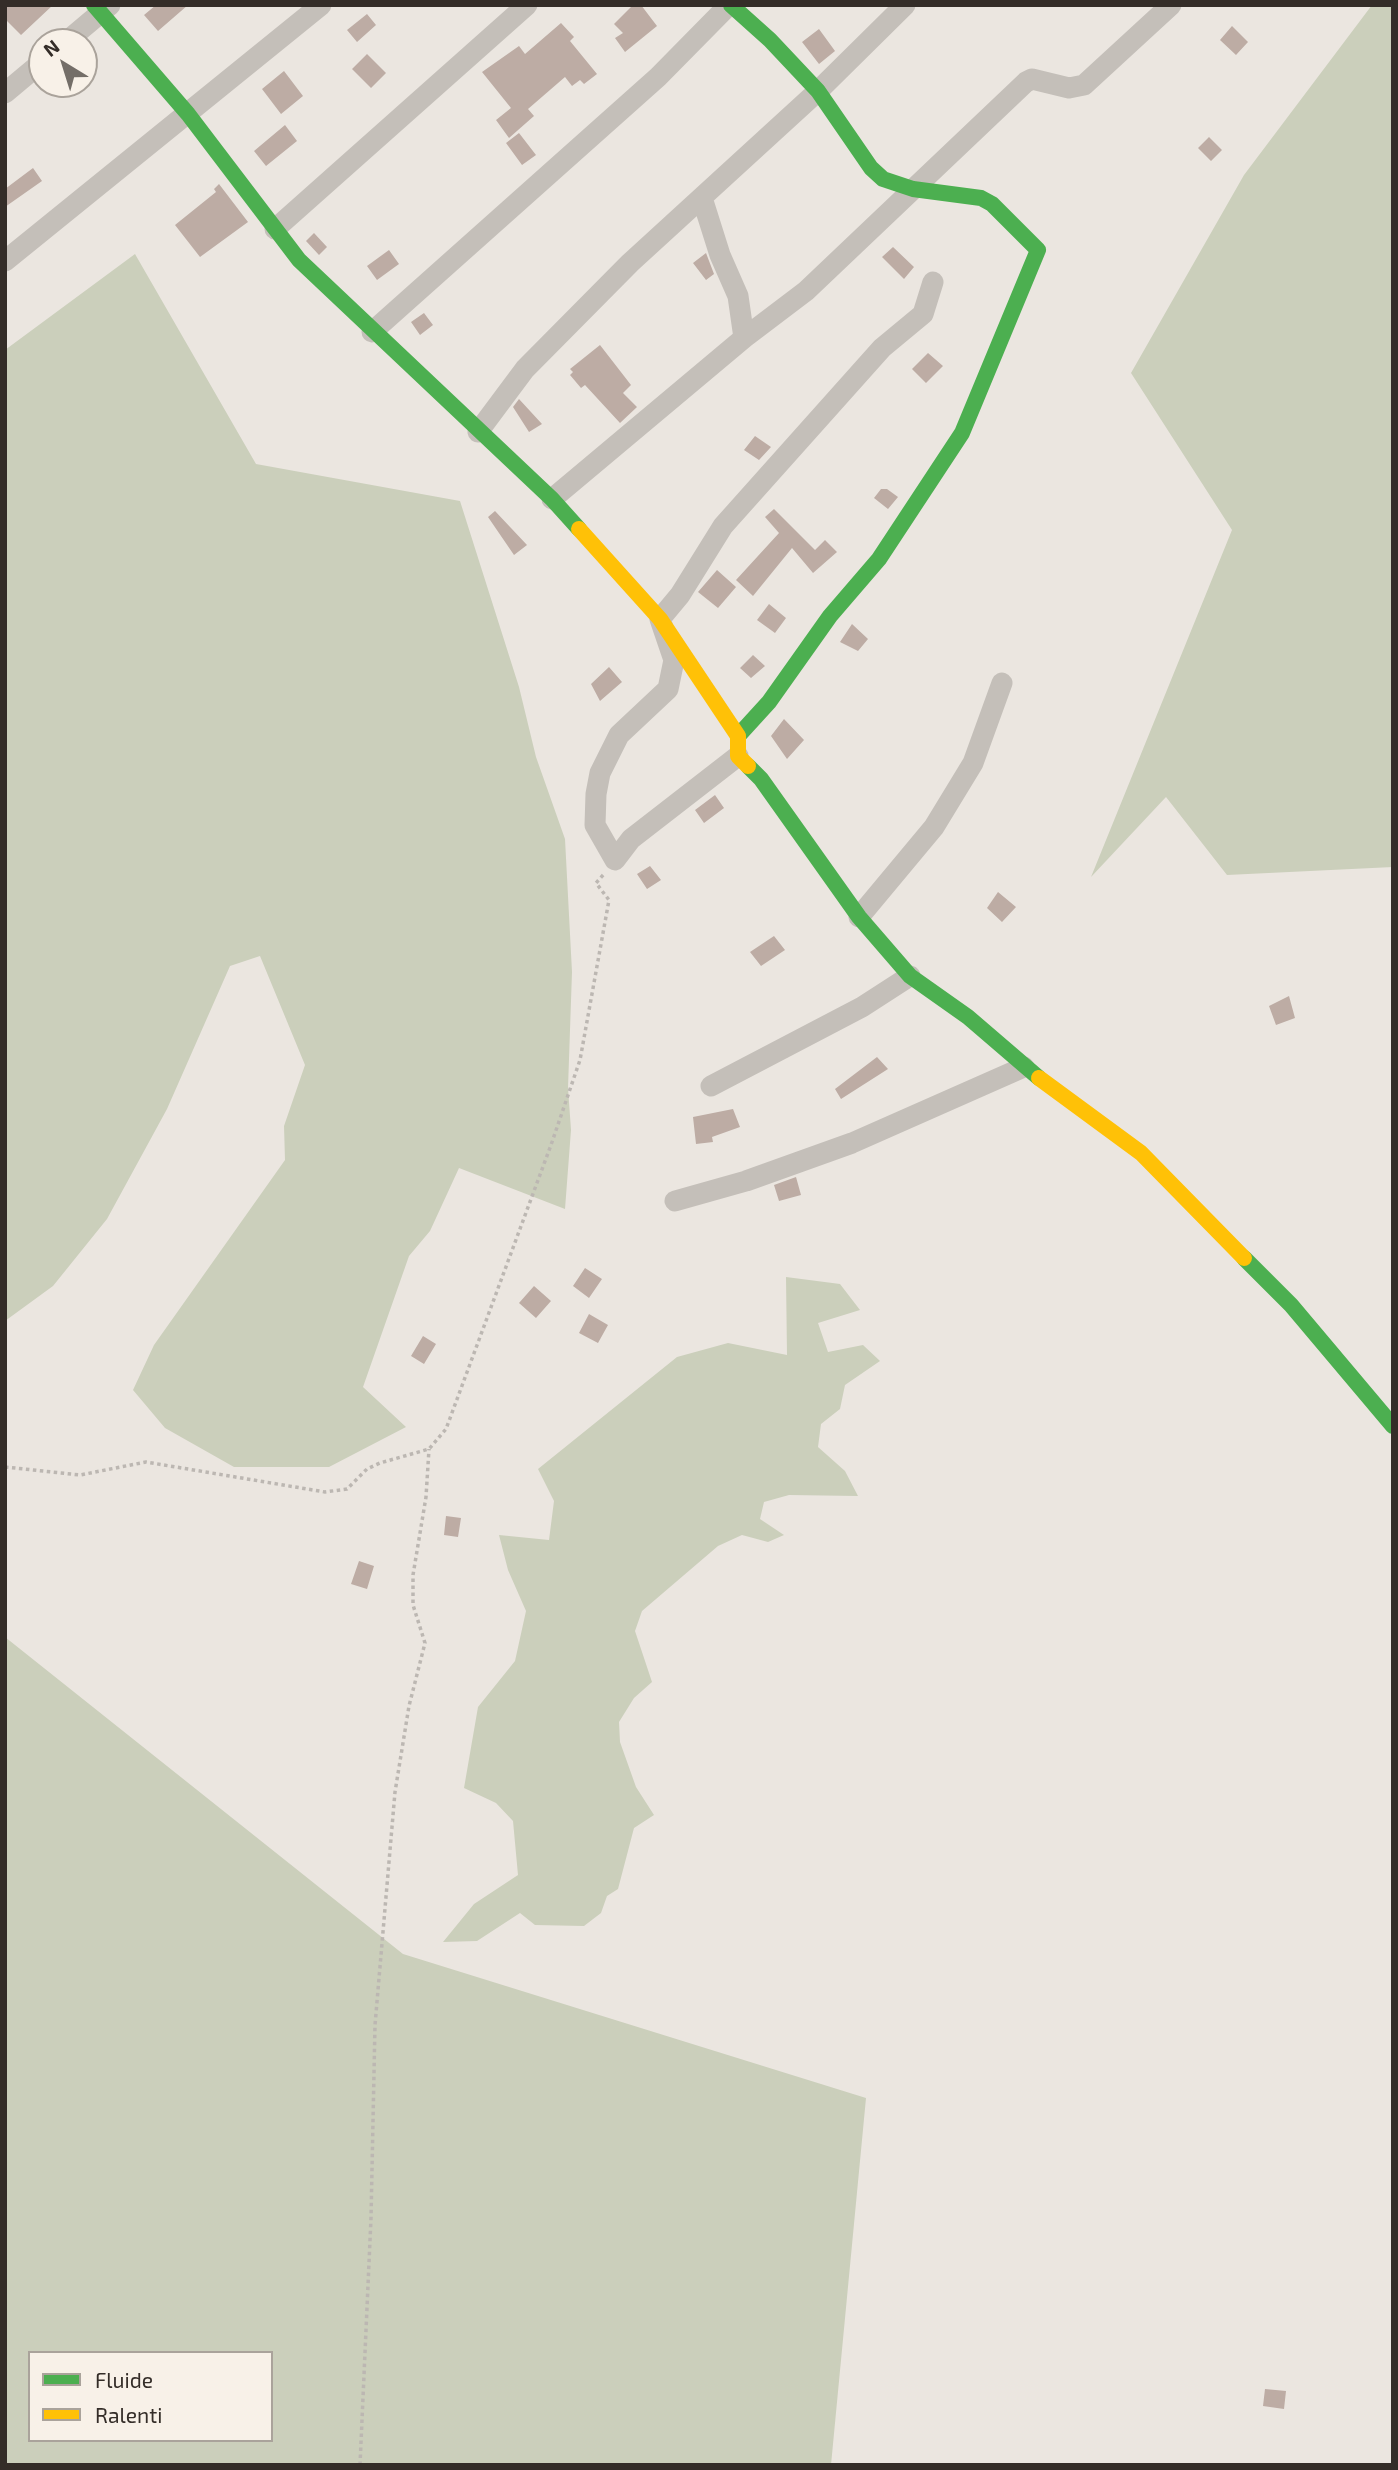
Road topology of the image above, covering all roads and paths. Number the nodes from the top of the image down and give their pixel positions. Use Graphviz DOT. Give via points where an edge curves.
graph roads {
  1 [pos="321,5"];
  2 [pos="527,5"];
  3 [pos="730,5"];
  4 [pos="905,5"];
  5 [pos="1171,5"];
  6 [pos="102,8"];
  7 [pos="81,28"];
  8 [pos="28,74"];
  9 [pos="818,91"];
  10 [pos="5,93"];
  11 [pos="188,114"];
  12 [pos="913,189"];
  13 [pos="702,198"];
  14 [pos="275,229"];
  15 [pos="5,261"];
  16 [pos="933,282"];
  17 [pos="372,332"];
  18 [pos="744,338"];
  19 [pos="478,432"];
  20 [pos="552,499"];
  21 [pos="660,619"];
  22 [pos="1002,683"];
  23 [pos="738,746"];
  24 [pos="615,860"];
  25 [pos="859,917"];
  26 [pos="910,976"];
  27 [pos="1024,1067"];
  28 [pos="711,1086"];
  29 [pos="675,1201"];
  30 [pos="1393,1426"];
  31 [pos="429,1449"];
  32 [pos="5,1467"];
  33 [pos="360,2465"];
  1 -- 11 [label="street"];
  2 -- 14 [label="street"];
  3 -- 9 [label="street"];
  3 -- 17 [label="street" via="658,77"];
  4 -- 9 [label="street"];
  5 -- 12 [label="street" via="1084,85 1069,88 1032,79 1027,82"];
  6 -- 7 [label="street"];
  6 -- 11 [label="street"];
  8 -- 10 [label="street"];
  9 -- 12 [label="street" via="871,168 894,185"];
  9 -- 13 [label="street"];
  11 -- 14 [label="street"];
  11 -- 15 [label="street"];
  12 -- 18 [label="street" via="806,291"];
  12 -- 23 [label="street" via="981,198 1038,250 962,433 879,559 830,616"];
  13 -- 18 [label="street" via="738,296"];
  13 -- 19 [label="street" via="524,369"];
  14 -- 17 [label="street" via="299,260"];
  16 -- 21 [label="street" via="923,314 882,348 723,526"];
  17 -- 19 [label="street"];
  18 -- 20 [label="street"];
  19 -- 20 [label="street"];
  20 -- 21 [label="street"];
  21 -- 23 [label="street"];
  21 -- 24 [label="street" via="674,660 668,689 619,735 600,773 596,794 595,825"];
  22 -- 25 [label="street" via="973,763 934,827"];
  23 -- 24 [label="street" via="631,839"];
  23 -- 25 [label="street"];
  24 -- 31 [label="path" via="596,883 610,900 580,1060 446,1429"];
  25 -- 26 [label="street"];
  26 -- 27 [label="street" via="968,1017"];
  26 -- 28 [label="street" via="862,1007"];
  27 -- 29 [label="street" via="852,1143"];
  27 -- 30 [label="street" via="1141,1153 1291,1305"];
  31 -- 32 [label="path" via="380,1463 347,1489 325,1492 146,1462 80,1475"];
  31 -- 33 [label="path" via="413,1575 413,1605 425,1643 395,1792 375,2025"];
}
